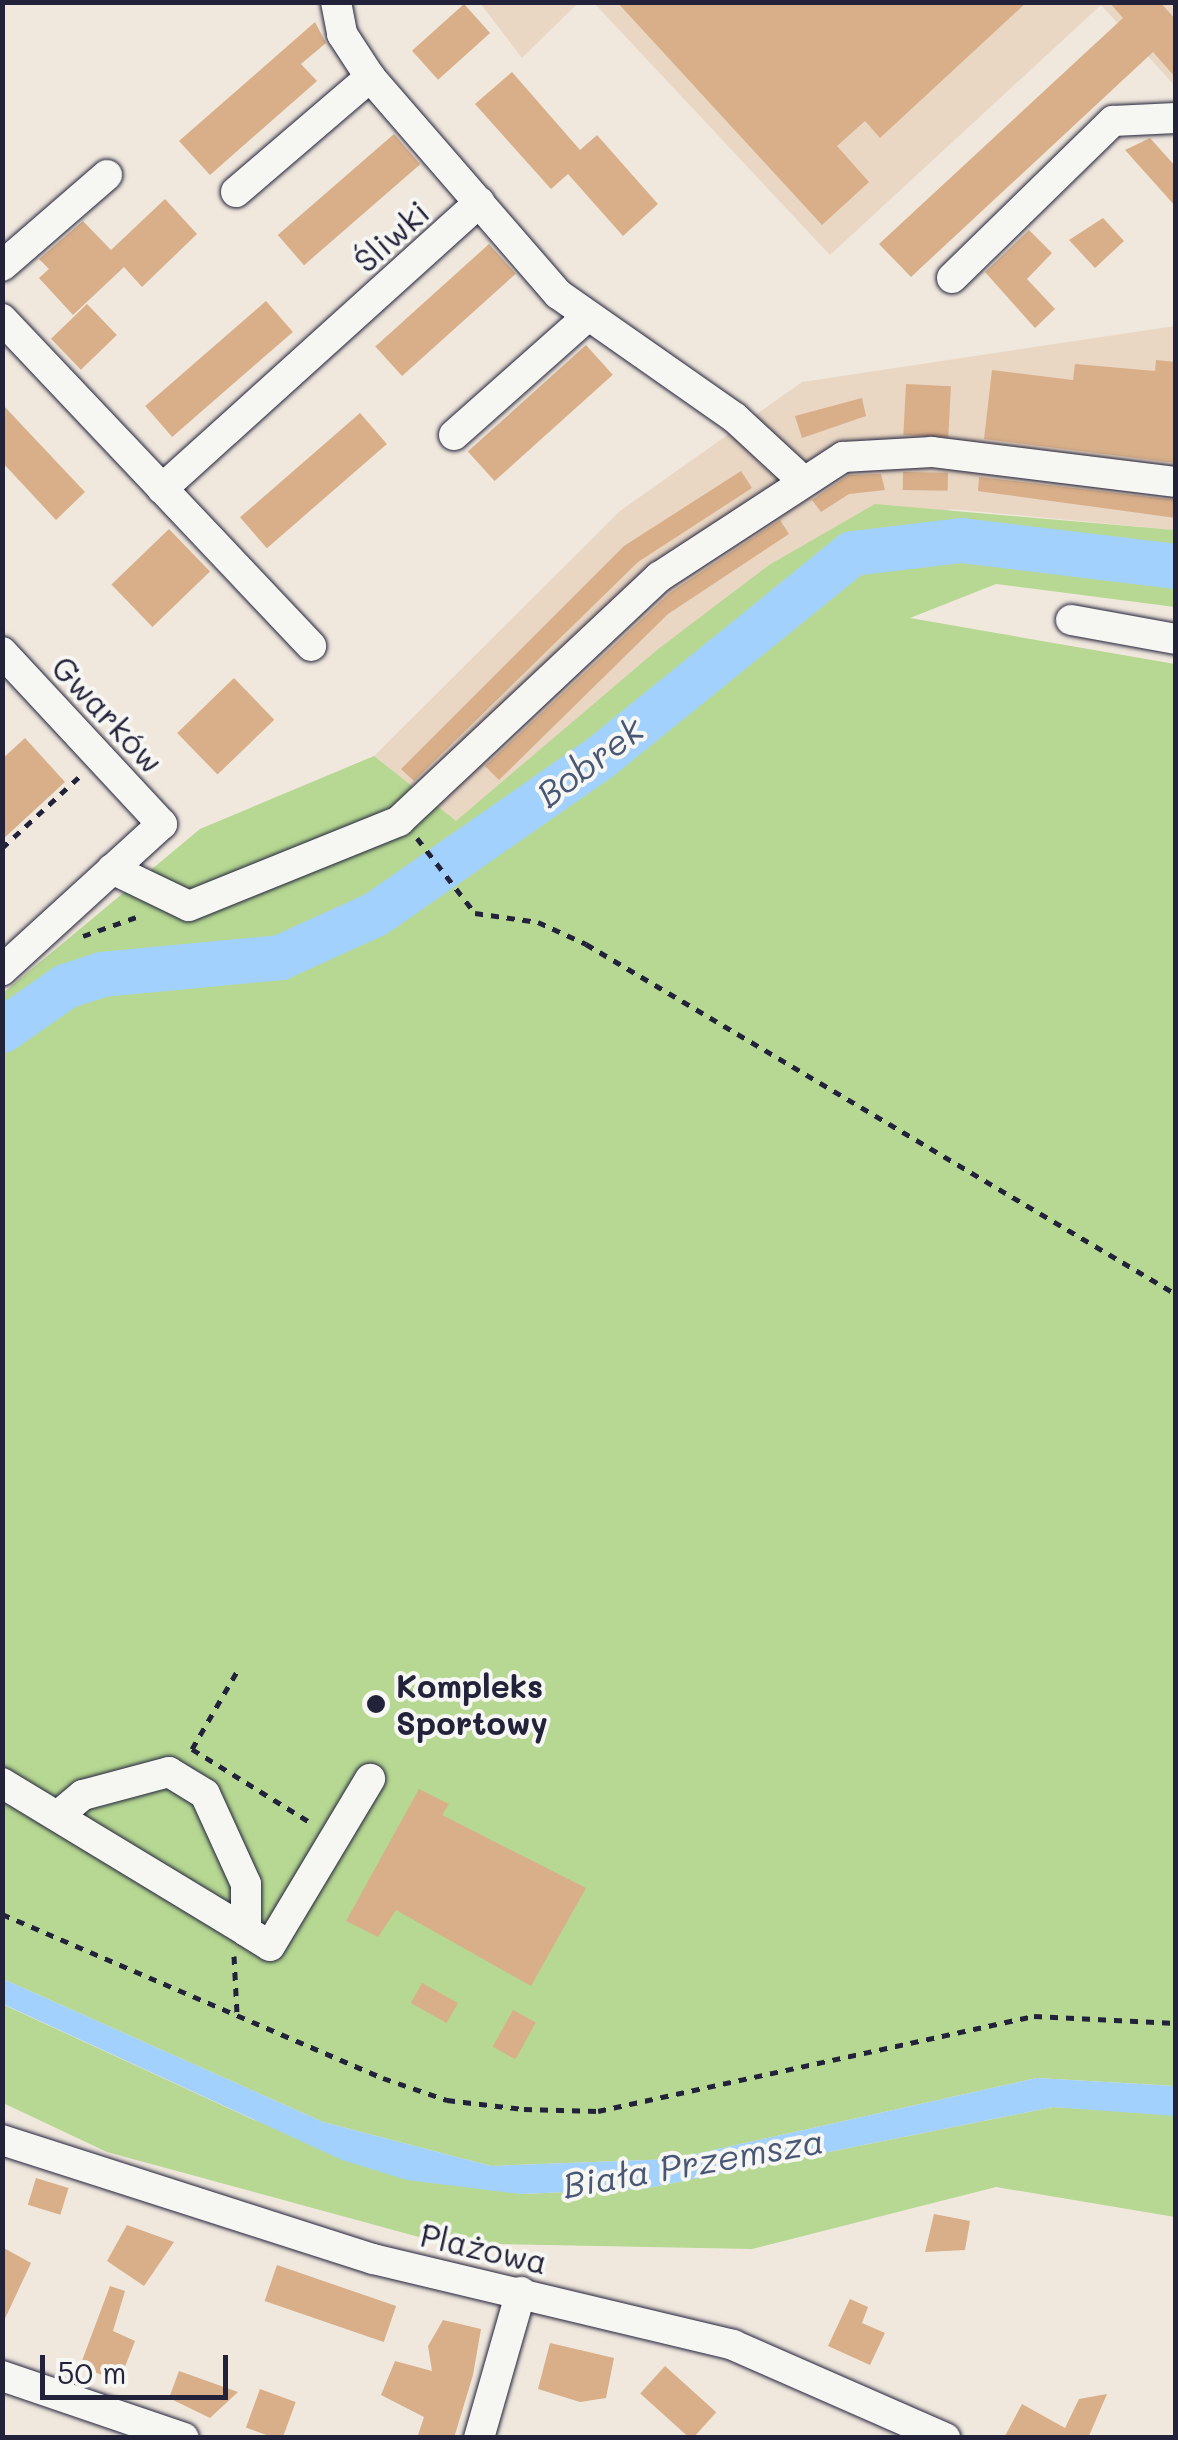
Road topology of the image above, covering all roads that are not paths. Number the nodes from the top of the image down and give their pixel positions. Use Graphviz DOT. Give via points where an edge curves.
graph roads {
  1 [pos="336,2"];
  2 [pos="370,77"];
  3 [pos="1176,118"];
  4 [pos="107,175"];
  5 [pos="236,192"];
  6 [pos="480,202"];
  7 [pos="2,266"];
  8 [pos="952,278"];
  9 [pos="586,318"];
  10 [pos="2,320"];
  11 [pos="454,435"];
  12 [pos="800,479"];
  13 [pos="1176,482"];
  14 [pos="162,489"];
  15 [pos="1071,620"];
  16 [pos="1176,638"];
  17 [pos="311,646"];
  18 [pos="2,652"];
  19 [pos="112,870"];
  20 [pos="2,970"];
  21 [pos="370,1778"];
  22 [pos="2,1782"];
  23 [pos="60,1814"];
  24 [pos="246,1930"];
  25 [pos="2,2140"];
  26 [pos="521,2292"];
  27 [pos="2,2376"];
  28 [pos="184,2438"];
  29 [pos="479,2438"];
  30 [pos="945,2438"];
  1 -- 2 [label="street, Śliwki" via="342,34"];
  2 -- 5 [label="street"];
  2 -- 6 [label="street, Śliwki"];
  3 -- 8 [label="street" via="1113,121"];
  4 -- 7 [label="street"];
  6 -- 9 [label="street"];
  6 -- 14 [label="street, Śliwki"];
  9 -- 11 [label="street"];
  9 -- 12 [label="street" via="735,418"];
  10 -- 14 [label="street"];
  12 -- 13 [label="street" via="880,451"];
  12 -- 19 [label="street" via="659,577 399,820 188,906"];
  14 -- 17 [label="street"];
  15 -- 16 [label="street"];
  18 -- 19 [label="street, Gwarków" via="162,824"];
  19 -- 20 [label="street"];
  21 -- 24 [label="street" via="270,1946"];
  22 -- 23 [label="street"];
  23 -- 24 [label="street"];
  23 -- 24 [label="street" via="82,1795 169,1772 205,1794 246,1884"];
  25 -- 26 [label="street, Plażowa" via="242,2221"];
  26 -- 29 [label="street"];
  26 -- 30 [label="street, Plażowa" via="733,2345"];
  27 -- 28 [label="street"];
}
